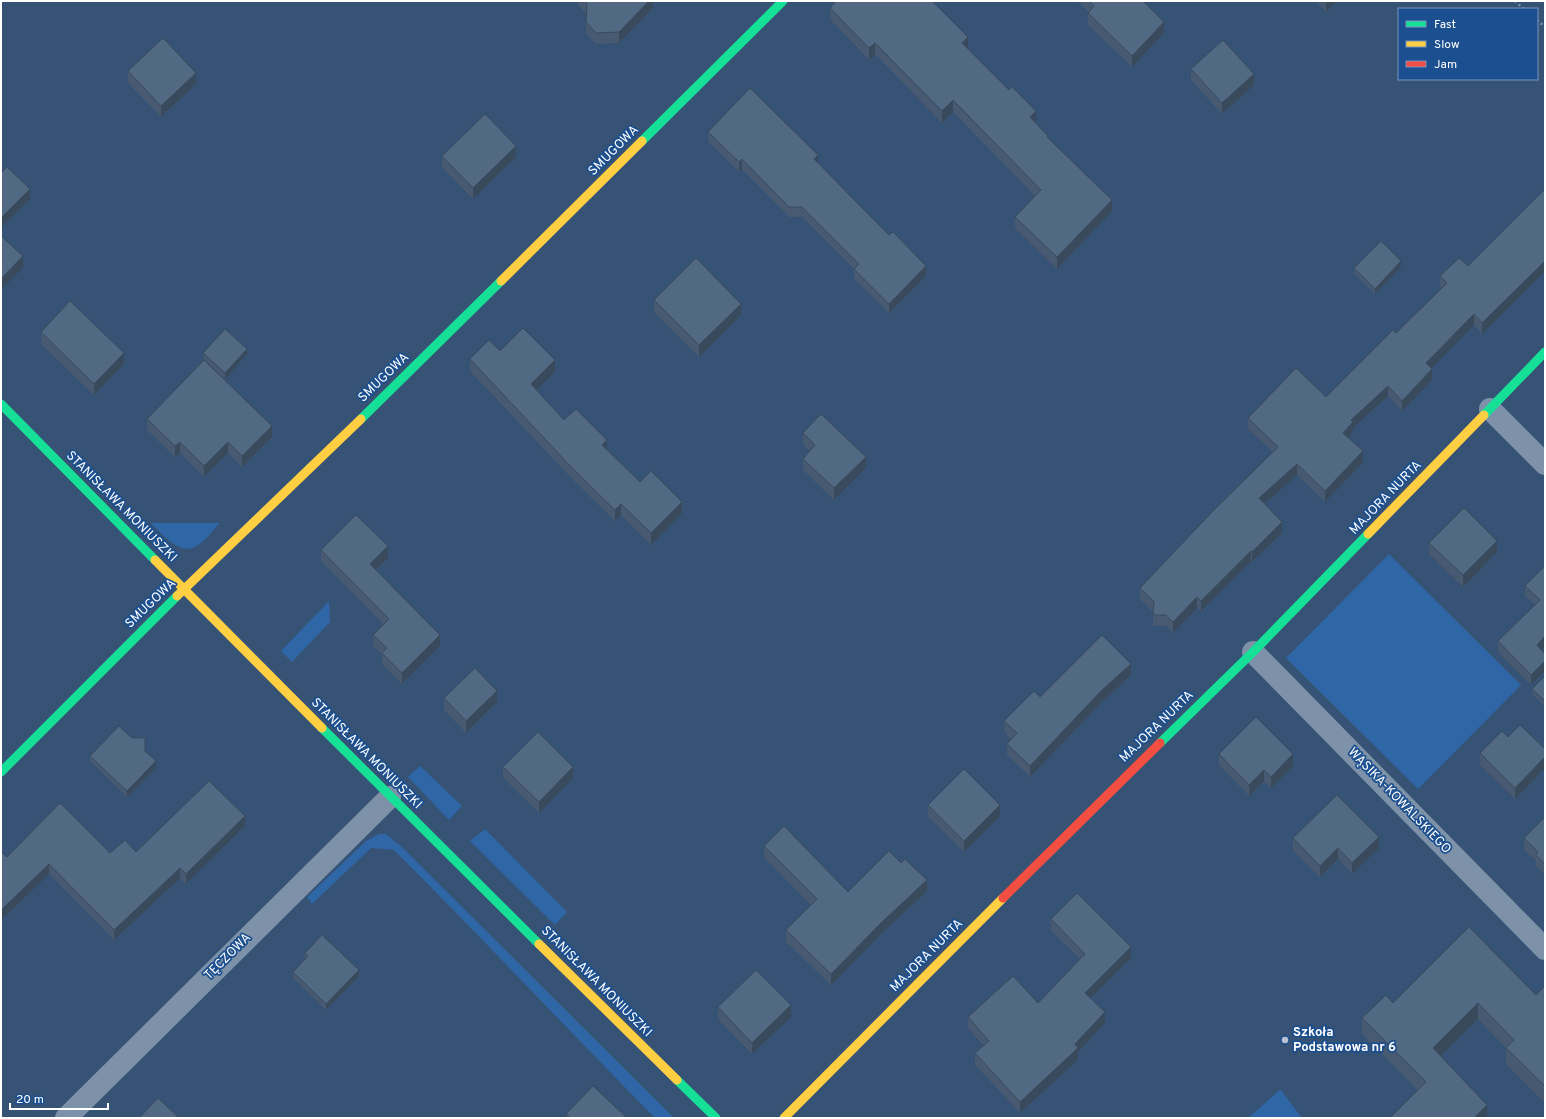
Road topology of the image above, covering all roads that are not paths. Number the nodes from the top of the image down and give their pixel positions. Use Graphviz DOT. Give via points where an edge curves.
graph roads {
  1 [pos="783,1"];
  2 [pos="1545,352"];
  3 [pos="1,404"];
  4 [pos="1490,410"];
  5 [pos="1545,464"];
  6 [pos="185,590"];
  7 [pos="1253,652"];
  8 [pos="1,772"];
  9 [pos="390,797"];
  10 [pos="1545,949"];
  11 [pos="66,1118"];
  12 [pos="716,1118"];
  13 [pos="784,1118"];
  1 -- 6 [label="street, SMUGOWA"];
  2 -- 4 [label="street, MAJORA NURTA"];
  3 -- 6 [label="street, STANISŁAWA MONIUSZKI"];
  4 -- 5 [label="street"];
  4 -- 7 [label="street, MAJORA NURTA"];
  6 -- 8 [label="street, SMUGOWA"];
  6 -- 9 [label="street, STANISŁAWA MONIUSZKI"];
  7 -- 10 [label="street, WĄSIKA-KOWALSKIEGO"];
  7 -- 13 [label="street, MAJORA NURTA" via="1064,836"];
  9 -- 11 [label="street, TĘCZOWA"];
  9 -- 12 [label="street, STANISŁAWA MONIUSZKI"];
}
